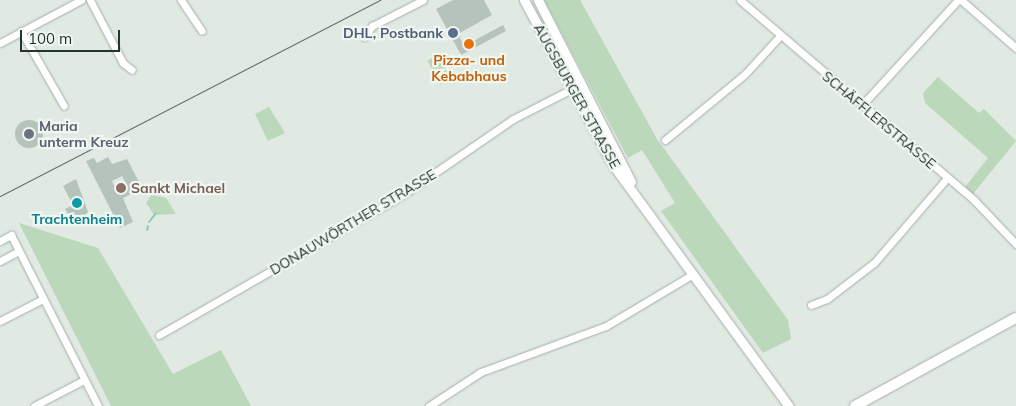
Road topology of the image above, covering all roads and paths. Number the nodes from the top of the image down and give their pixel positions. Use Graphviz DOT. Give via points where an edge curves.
graph roads {
  1 [pos="81,0"];
  2 [pos="90,0"];
  3 [pos="181,0"];
  4 [pos="423,0"];
  5 [pos="524,0"];
  6 [pos="538,0"];
  7 [pos="740,0"];
  8 [pos="960,0"];
  9 [pos="21,31"];
  10 [pos="202,31"];
  11 [pos="780,36"];
  12 [pos="364,37"];
  13 [pos="0,43"];
  14 [pos="1016,48"];
  15 [pos="132,70"];
  16 [pos="570,90"];
  17 [pos="862,105"];
  18 [pos="64,106"];
  19 [pos="665,140"];
  20 [pos="947,178"];
  21 [pos="649,216"];
  22 [pos="0,241"];
  23 [pos="1016,244"];
  24 [pos="20,251"];
  25 [pos="0,261"];
  26 [pos="693,274"];
  27 [pos="43,300"];
  28 [pos="811,305"];
  29 [pos="1016,318"];
  30 [pos="0,322"];
  31 [pos="159,335"];
  32 [pos="84,380"];
  33 [pos="34,406"];
  34 [pos="98,406"];
  35 [pos="429,406"];
  36 [pos="789,406"];
  37 [pos="855,406"];
  1 -- 9 [label="street"];
  2 -- 15 [label="street" via="123,63"];
  3 -- 10 [label="street"];
  4 -- 12 [label="street" via="372,26"];
  5 -- 16 [label="street, AUGSBURGER STRASSE"];
  6 -- 21 [label="street, AUGSBURGER STRASSE"];
  7 -- 11 [label="street, SCHÄFFLERSTRASSE"];
  8 -- 14 [label="street"];
  8 -- 17 [label="street"];
  9 -- 13 [label="street"];
  9 -- 18 [label="street"];
  11 -- 17 [label="street, SCHÄFFLERSTRASSE"];
  11 -- 19 [label="street" via="745,74"];
  16 -- 21 [label="street, AUGSBURGER STRASSE" via="613,164"];
  16 -- 31 [label="street, DONAUWÖRTHER STRASSE" via="513,119 404,194"];
  17 -- 20 [label="street, SCHÄFFLERSTRASSE"];
  20 -- 23 [label="street, SCHÄFFLERSTRASSE"];
  20 -- 28 [label="street" via="874,263 827,299"];
  21 -- 26 [label="street, AUGSBURGER STRASSE"];
  22 -- 24 [label="street" via="11,235"];
  24 -- 25 [label="street"];
  24 -- 27 [label="street"];
  26 -- 35 [label="street" via="606,326 481,372"];
  26 -- 36 [label="street, AUGSBURGER STRASSE"];
  27 -- 30 [label="street"];
  27 -- 32 [label="street"];
  29 -- 37 [label="main road"];
  32 -- 33 [label="street"];
  32 -- 34 [label="street"];
}
